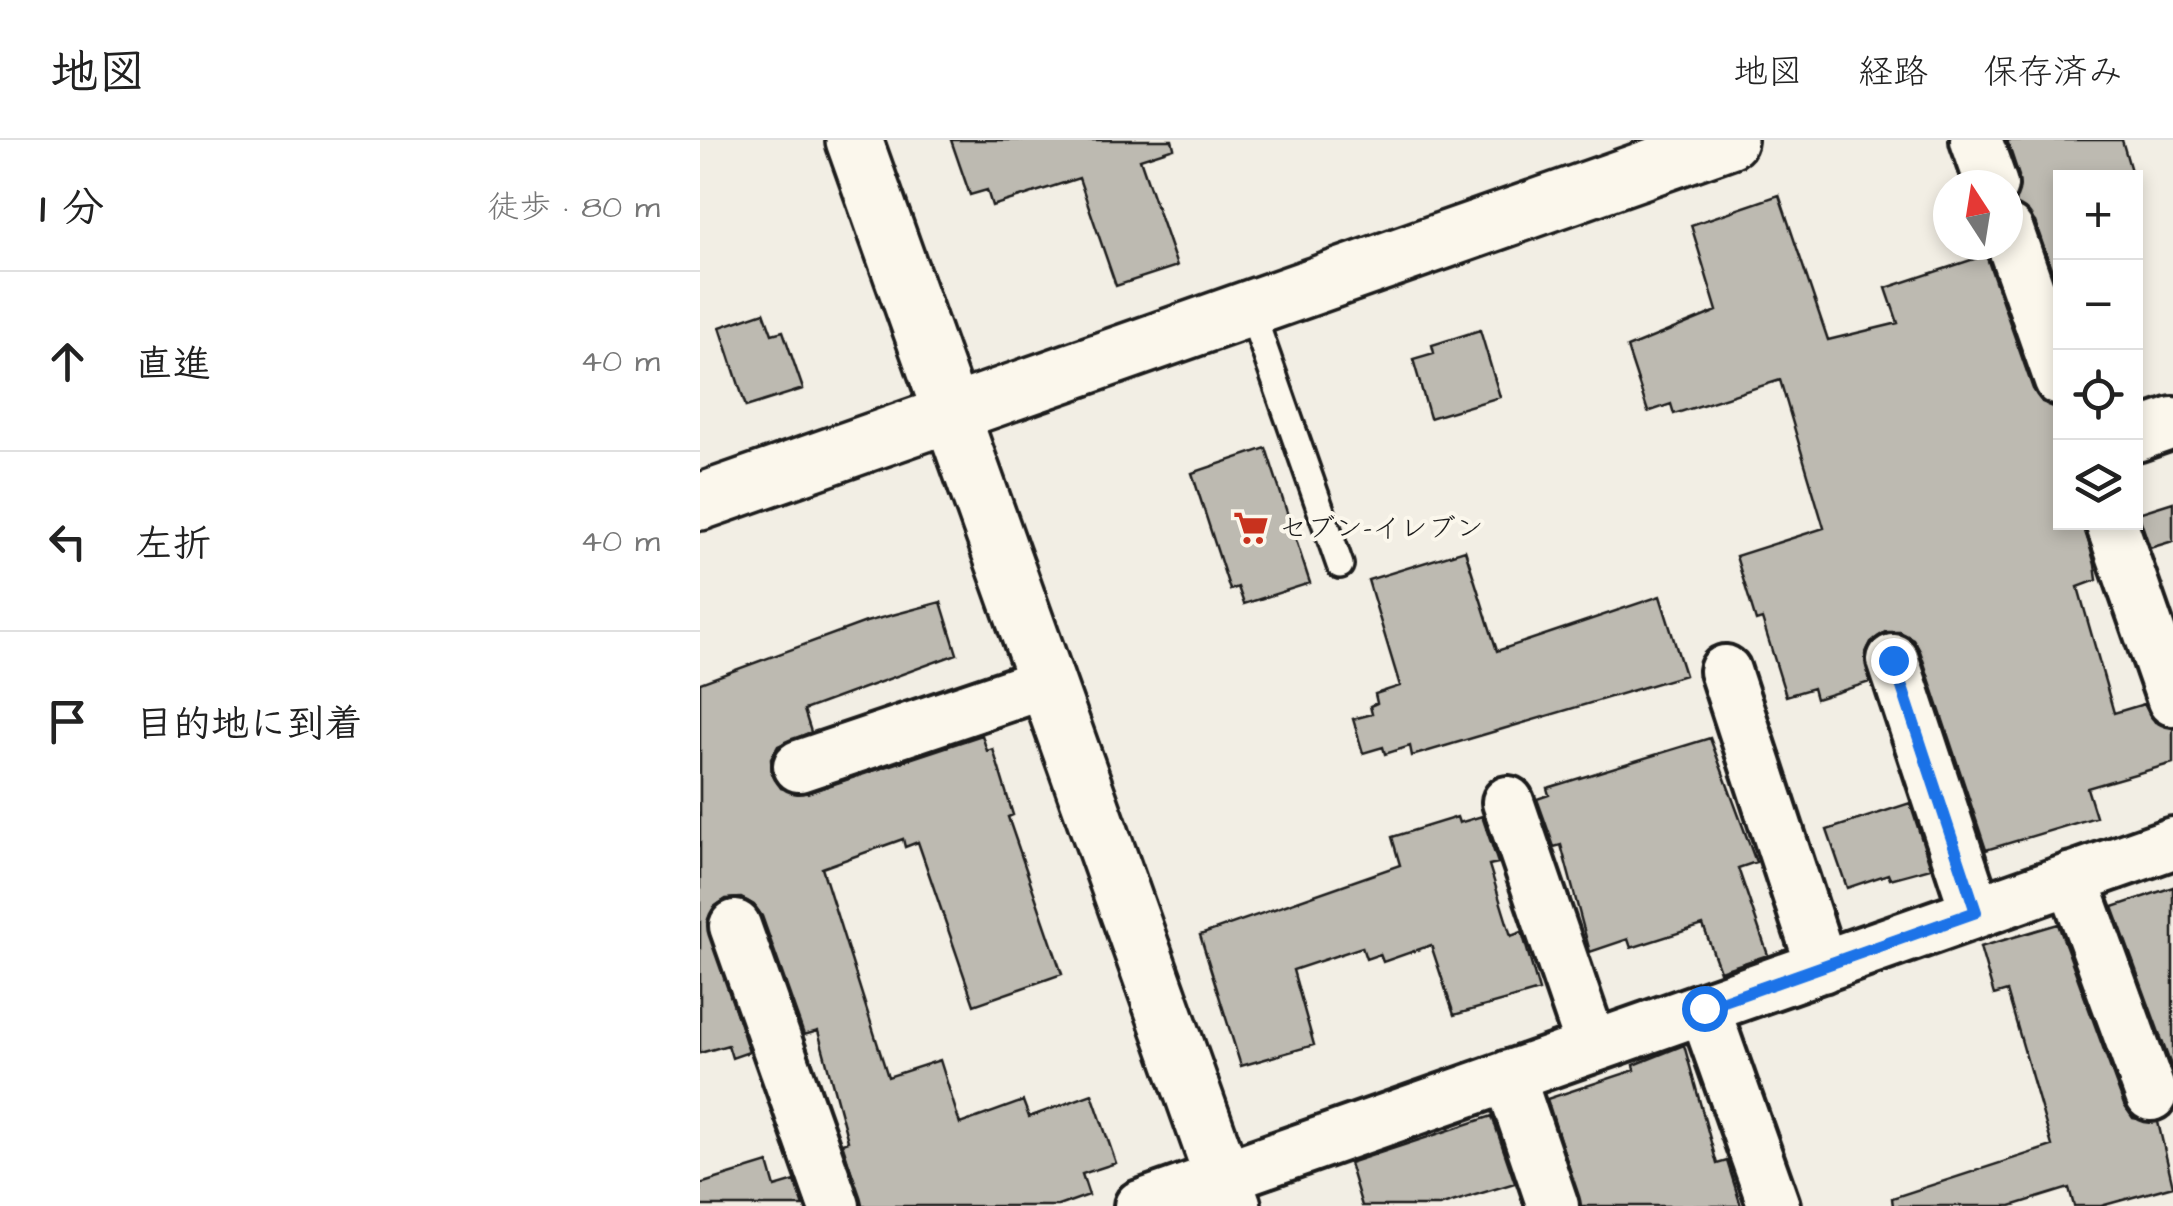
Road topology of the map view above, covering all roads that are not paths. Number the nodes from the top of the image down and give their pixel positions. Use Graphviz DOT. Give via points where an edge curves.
graph roads {
  1 [pos="854,140"];
  2 [pos="1728,140"];
  3 [pos="1976,140"];
  4 [pos="1987,170"];
  5 [pos="2018,260"];
  6 [pos="1250,308"];
  7 [pos="2053,360"];
  8 [pos="949,414"];
  9 [pos="2173,423"];
  10 [pos="2143,434"];
  11 [pos="700,502"];
  12 [pos="2113,530"];
  13 [pos="1340,565"];
  14 [pos="1893,660"];
  15 [pos="1725,672"];
  16 [pos="1046,683"];
  17 [pos="2173,700"];
  18 [pos="799,766"];
  19 [pos="1508,802"];
  20 [pos="2173,842"];
  21 [pos="2072,878"];
  22 [pos="1976,912"];
  23 [pos="735,926"];
  24 [pos="1822,967"];
  25 [pos="1704,1008"];
  26 [pos="1592,1047"];
  27 [pos="1509,1076"];
  28 [pos="2151,1096"];
  29 [pos="1228,1192"];
  30 [pos="834,1206"];
  31 [pos="1140,1206"];
  32 [pos="1553,1206"];
  33 [pos="1774,1206"];
  1 -- 8 [label="street"];
  2 -- 6 [label="street"];
  3 -- 4 [label="street"];
  5 -- 7 [label="street"];
  6 -- 8 [label="street"];
  6 -- 13 [label="lane"];
  8 -- 11 [label="street"];
  8 -- 16 [label="street"];
  9 -- 10 [label="street"];
  12 -- 17 [label="street"];
  14 -- 22 [label="street"];
  15 -- 24 [label="street"];
  16 -- 18 [label="street"];
  16 -- 29 [label="street"];
  19 -- 26 [label="street"];
  20 -- 21 [label="street"];
  21 -- 22 [label="street"];
  21 -- 28 [label="street"];
  22 -- 24 [label="street"];
  23 -- 30 [label="street"];
  24 -- 25 [label="street"];
  25 -- 26 [label="street"];
  25 -- 33 [label="street"];
  26 -- 27 [label="street"];
  27 -- 29 [label="street"];
  27 -- 32 [label="street"];
  29 -- 31 [label="street"];
}
